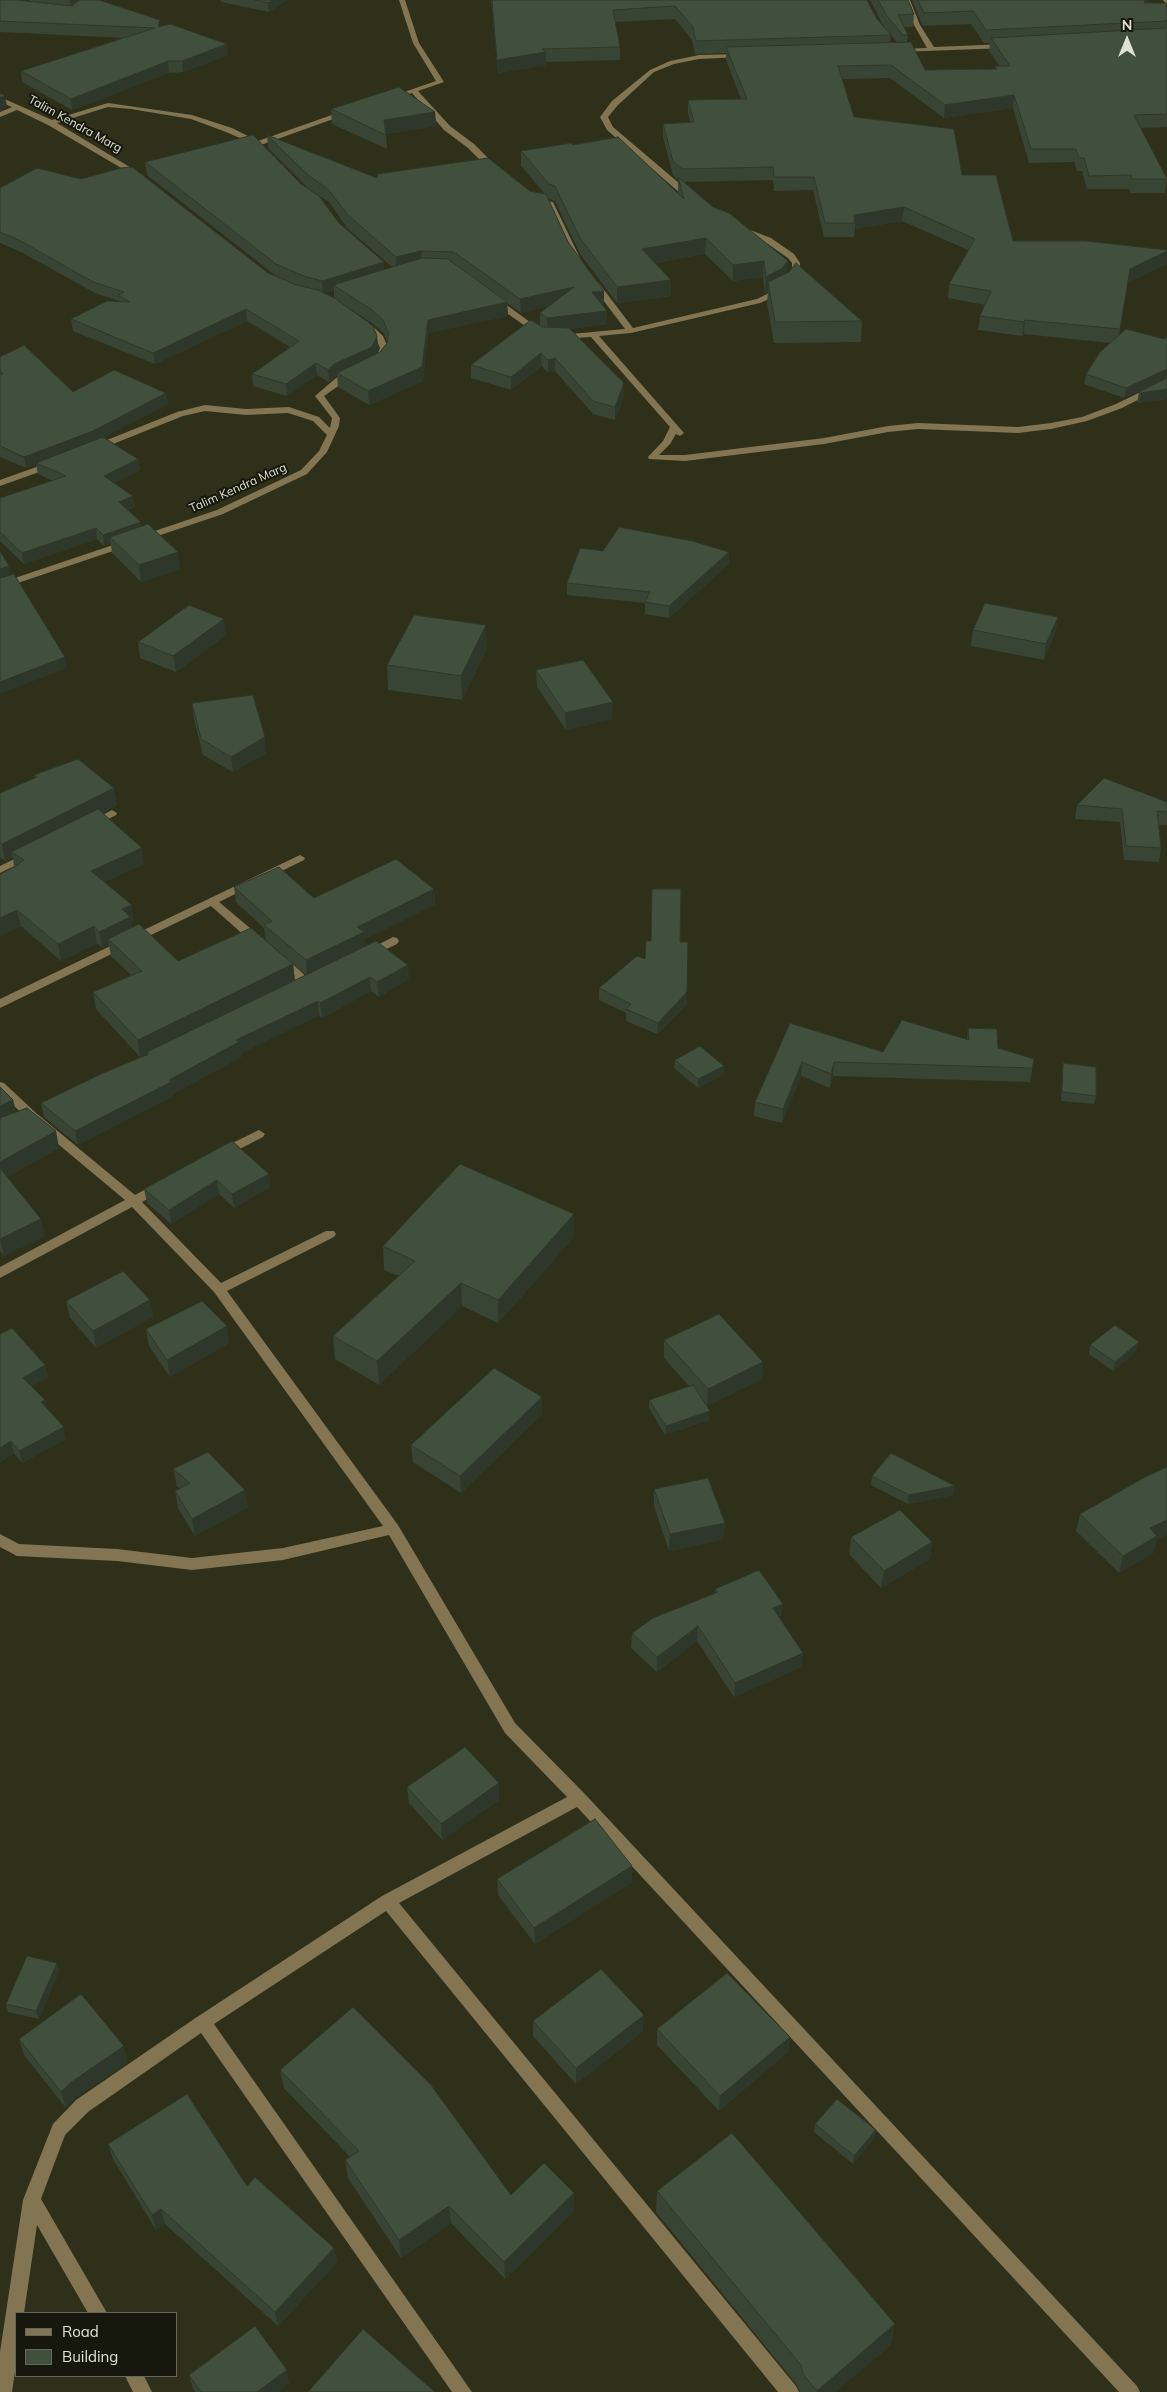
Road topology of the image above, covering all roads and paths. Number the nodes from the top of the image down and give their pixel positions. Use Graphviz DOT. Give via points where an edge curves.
graph roads {
  1 [pos="402,0"];
  2 [pos="907,0"];
  3 [pos="1019,46"];
  4 [pos="890,48"];
  5 [pos="932,50"];
  6 [pos="748,56"];
  7 [pos="414,91"];
  8 [pos="0,98"];
  9 [pos="386,99"];
  10 [pos="18,107"];
  11 [pos="350,111"];
  12 [pos="0,115"];
  13 [pos="50,122"];
  14 [pos="258,144"];
  15 [pos="265,151"];
  16 [pos="500,174"];
  17 [pos="151,185"];
  18 [pos="527,196"];
  19 [pos="694,200"];
  20 [pos="734,226"];
  21 [pos="491,297"];
  22 [pos="354,316"];
  23 [pos="630,331"];
  24 [pos="594,335"];
  25 [pos="1167,382"];
  26 [pos="332,435"];
  27 [pos="88,451"];
  28 [pos="61,461"];
  29 [pos="0,483"];
  30 [pos="0,586"];
  31 [pos="112,813"];
  32 [pos="77,831"];
  33 [pos="43,848"];
  34 [pos="300,858"];
  35 [pos="0,870"];
  36 [pos="212,901"];
  37 [pos="393,941"];
  38 [pos="358,958"];
  39 [pos="307,983"];
  40 [pos="0,1004"];
  41 [pos="0,1086"];
  42 [pos="37,1114"];
  43 [pos="16,1124"];
  44 [pos="258,1134"];
  45 [pos="209,1160"];
  46 [pos="176,1178"];
  47 [pos="134,1201"];
  48 [pos="330,1234"];
  49 [pos="0,1273"];
  50 [pos="219,1289"];
  51 [pos="393,1529"];
  52 [pos="0,1540"];
  53 [pos="579,1798"];
  54 [pos="388,1901"];
  55 [pos="203,2022"];
  56 [pos="32,2200"];
  57 [pos="15,2312"];
  58 [pos="97,2312"];
  59 [pos="15,2313"];
  60 [pos="135,2377"];
  61 [pos="3,2392"];
  62 [pos="144,2392"];
  63 [pos="463,2392"];
  64 [pos="790,2392"];
  65 [pos="1130,2392"];
  1 -- 7 [label="street" via="416,43 440,82"];
  2 -- 5 [label="street"];
  3 -- 5 [label="street"];
  4 -- 5 [label="street" via="898,51"];
  6 -- 19 [label="street" via="699,57 672,62 638,82 604,118 610,128"];
  7 -- 9 [label="street"];
  7 -- 16 [label="street" via="447,128"];
  8 -- 10 [label="street, Talim Kendra Marg"];
  10 -- 12 [label="street"];
  10 -- 13 [label="street, Talim Kendra Marg"];
  11 -- 14 [label="street"];
  13 -- 14 [label="street" via="108,105 132,107 192,118"];
  13 -- 17 [label="street, Talim Kendra Marg"];
  14 -- 15 [label="street"];
  18 -- 23 [label="street" via="550,204 574,255"];
  20 -- 23 [label="street" via="768,240 791,256 796,263 796,273 784,289 760,301"];
  21 -- 24 [label="street" via="545,336"];
  22 -- 26 [label="street" via="379,336 384,348 382,356 339,380 319,396 336,418"];
  23 -- 24 [label="street"];
  24 -- 25 [label="street" via="677,430 652,456 694,457 918,426 1018,430 1051,426 1084,419"];
  26 -- 27 [label="street" via="316,419 289,410 246,412 205,408 180,414"];
  26 -- 30 [label="street, Talim Kendra Marg" via="323,452 304,472 262,493 159,534"];
  28 -- 29 [label="street"];
  31 -- 32 [label="street"];
  33 -- 35 [label="street"];
  34 -- 36 [label="street"];
  36 -- 39 [label="street"];
  36 -- 40 [label="street"];
  37 -- 38 [label="street"];
  41 -- 42 [label="street"];
  42 -- 43 [label="street"];
  42 -- 47 [label="street"];
  44 -- 45 [label="street"];
  46 -- 47 [label="street"];
  47 -- 49 [label="street"];
  47 -- 50 [label="street"];
  48 -- 50 [label="street"];
  50 -- 51 [label="street"];
  51 -- 52 [label="street" via="283,1554 192,1564 18,1550"];
  51 -- 53 [label="street" via="510,1728"];
  53 -- 54 [label="street"];
  53 -- 65 [label="street"];
  54 -- 55 [label="street"];
  54 -- 64 [label="street"];
  55 -- 56 [label="street" via="82,2106 59,2130"];
  55 -- 63 [label="street"];
  56 -- 57 [label="street"];
  56 -- 58 [label="street"];
  59 -- 61 [label="street"];
  60 -- 62 [label="street"];
}
